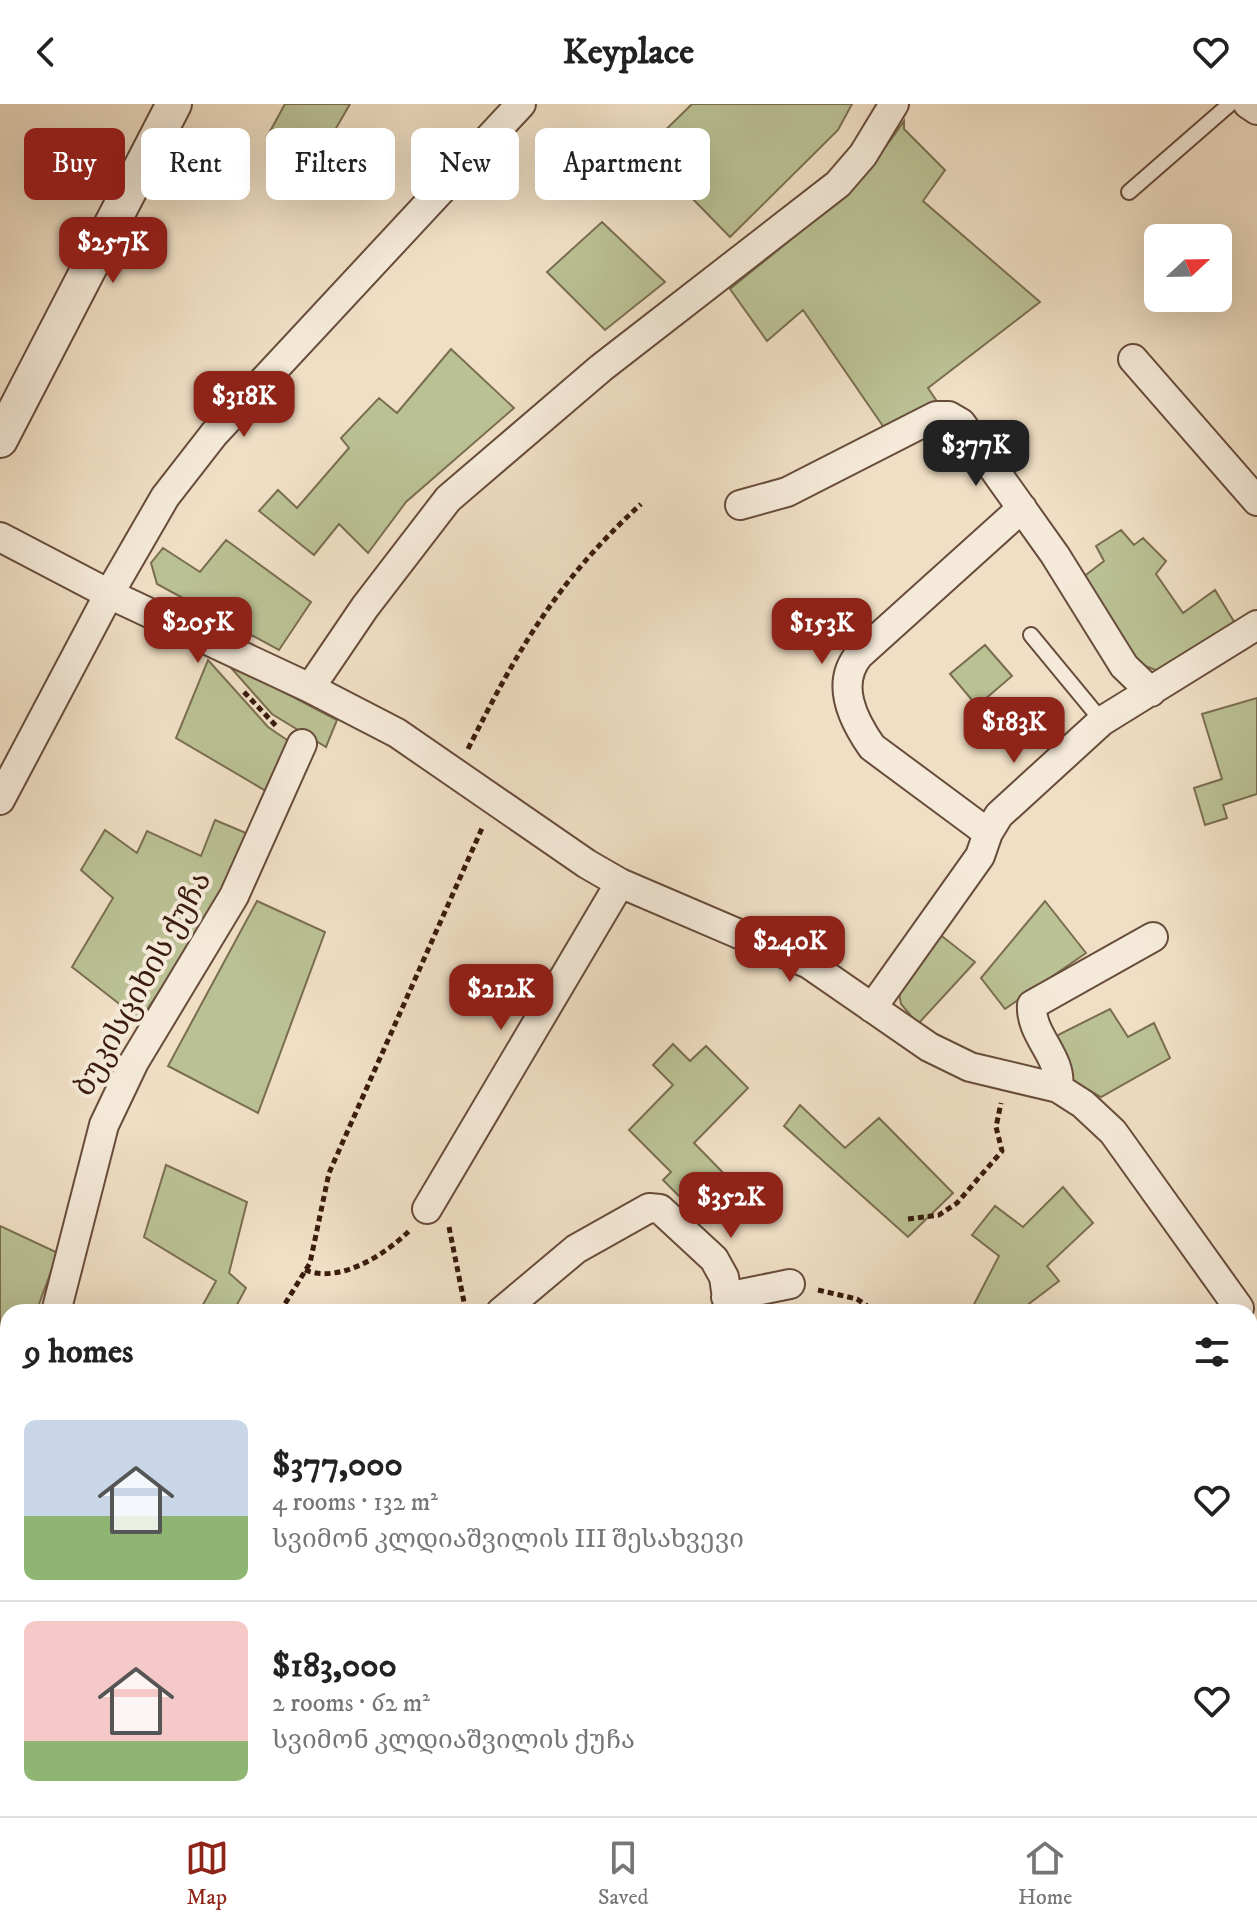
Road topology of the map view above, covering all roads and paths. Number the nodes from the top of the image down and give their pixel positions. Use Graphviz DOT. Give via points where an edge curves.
graph roads {
  1 [pos="174,104"];
  2 [pos="521,104"];
  3 [pos="894,104"];
  4 [pos="1230,104"];
  5 [pos="1248,104"];
  6 [pos="1257,110"];
  7 [pos="1129,192"];
  8 [pos="1133,359"];
  9 [pos="0,440"];
  10 [pos="1257,501"];
  11 [pos="641,504"];
  12 [pos="740,505"];
  13 [pos="1022,508"];
  14 [pos="0,537"];
  15 [pos="109,594"];
  16 [pos="1257,625"];
  17 [pos="1031,635"];
  18 [pos="310,688"];
  19 [pos="1151,692"];
  20 [pos="1102,721"];
  21 [pos="302,744"];
  22 [pos="457,772"];
  23 [pos="494,799"];
  24 [pos="0,800"];
  25 [pos="988,833"];
  26 [pos="620,883"];
  27 [pos="1153,937"];
  28 [pos="872,1008"];
  29 [pos="1011,1077"];
  30 [pos="1058,1088"];
  31 [pos="431,1202"];
  32 [pos="908,1219"];
  33 [pos="305,1270"];
  34 [pos="790,1284"];
  35 [pos="58,1304"];
  36 [pos="285,1304"];
  37 [pos="464,1304"];
  38 [pos="511,1304"];
  39 [pos="727,1304"];
  40 [pos="864,1304"];
  41 [pos="1242,1304"];
  1 -- 9 [label="street"];
  2 -- 15 [label="street" via="214,434 165,497"];
  3 -- 18 [label="street" via="838,184 601,368 448,499"];
  4 -- 7 [label="lane"];
  5 -- 6 [label="street"];
  8 -- 10 [label="street"];
  11 -- 22 [label="path" via="575,570 527,635"];
  12 -- 13 [label="street" via="787,492 936,416 949,416 961,423"];
  13 -- 19 [label="street" via="1124,666"];
  13 -- 25 [label="street" via="859,655 848,668 845,684 859,728 872,747"];
  14 -- 15 [label="street"];
  15 -- 18 [label="street"];
  15 -- 24 [label="street"];
  16 -- 19 [label="street"];
  17 -- 20 [label="lane"];
  18 -- 22 [label="street" via="397,733"];
  19 -- 20 [label="street"];
  20 -- 25 [label="street" via="999,815"];
  21 -- 35 [label="street, ბუკისციხის ქუჩა" via="234,896 134,1062 104,1125"];
  22 -- 23 [label="street"];
  23 -- 26 [label="street"];
  23 -- 33 [label="path" via="329,1173 315,1247"];
  25 -- 28 [label="street" via="980,856"];
  26 -- 28 [label="street" via="777,948"];
  26 -- 31 [label="street"];
  27 -- 30 [label="street" via="1032,1005 1035,1025 1058,1069"];
  28 -- 29 [label="street" via="929,1047 970,1067"];
  29 -- 30 [label="street"];
  29 -- 32 [label="path" via="997,1119 1002,1151 957,1203 939,1215"];
  30 -- 41 [label="street" via="1113,1132"];
  31 -- 33 [label="path" via="404,1237 355,1266 323,1275"];
  31 -- 37 [label="path" via="442,1201"];
  33 -- 36 [label="path"];
  34 -- 39 [label="street"];
  34 -- 40 [label="path"];
  38 -- 39 [label="street" via="576,1249 637,1213 660,1209 714,1259 724,1277"];
}
